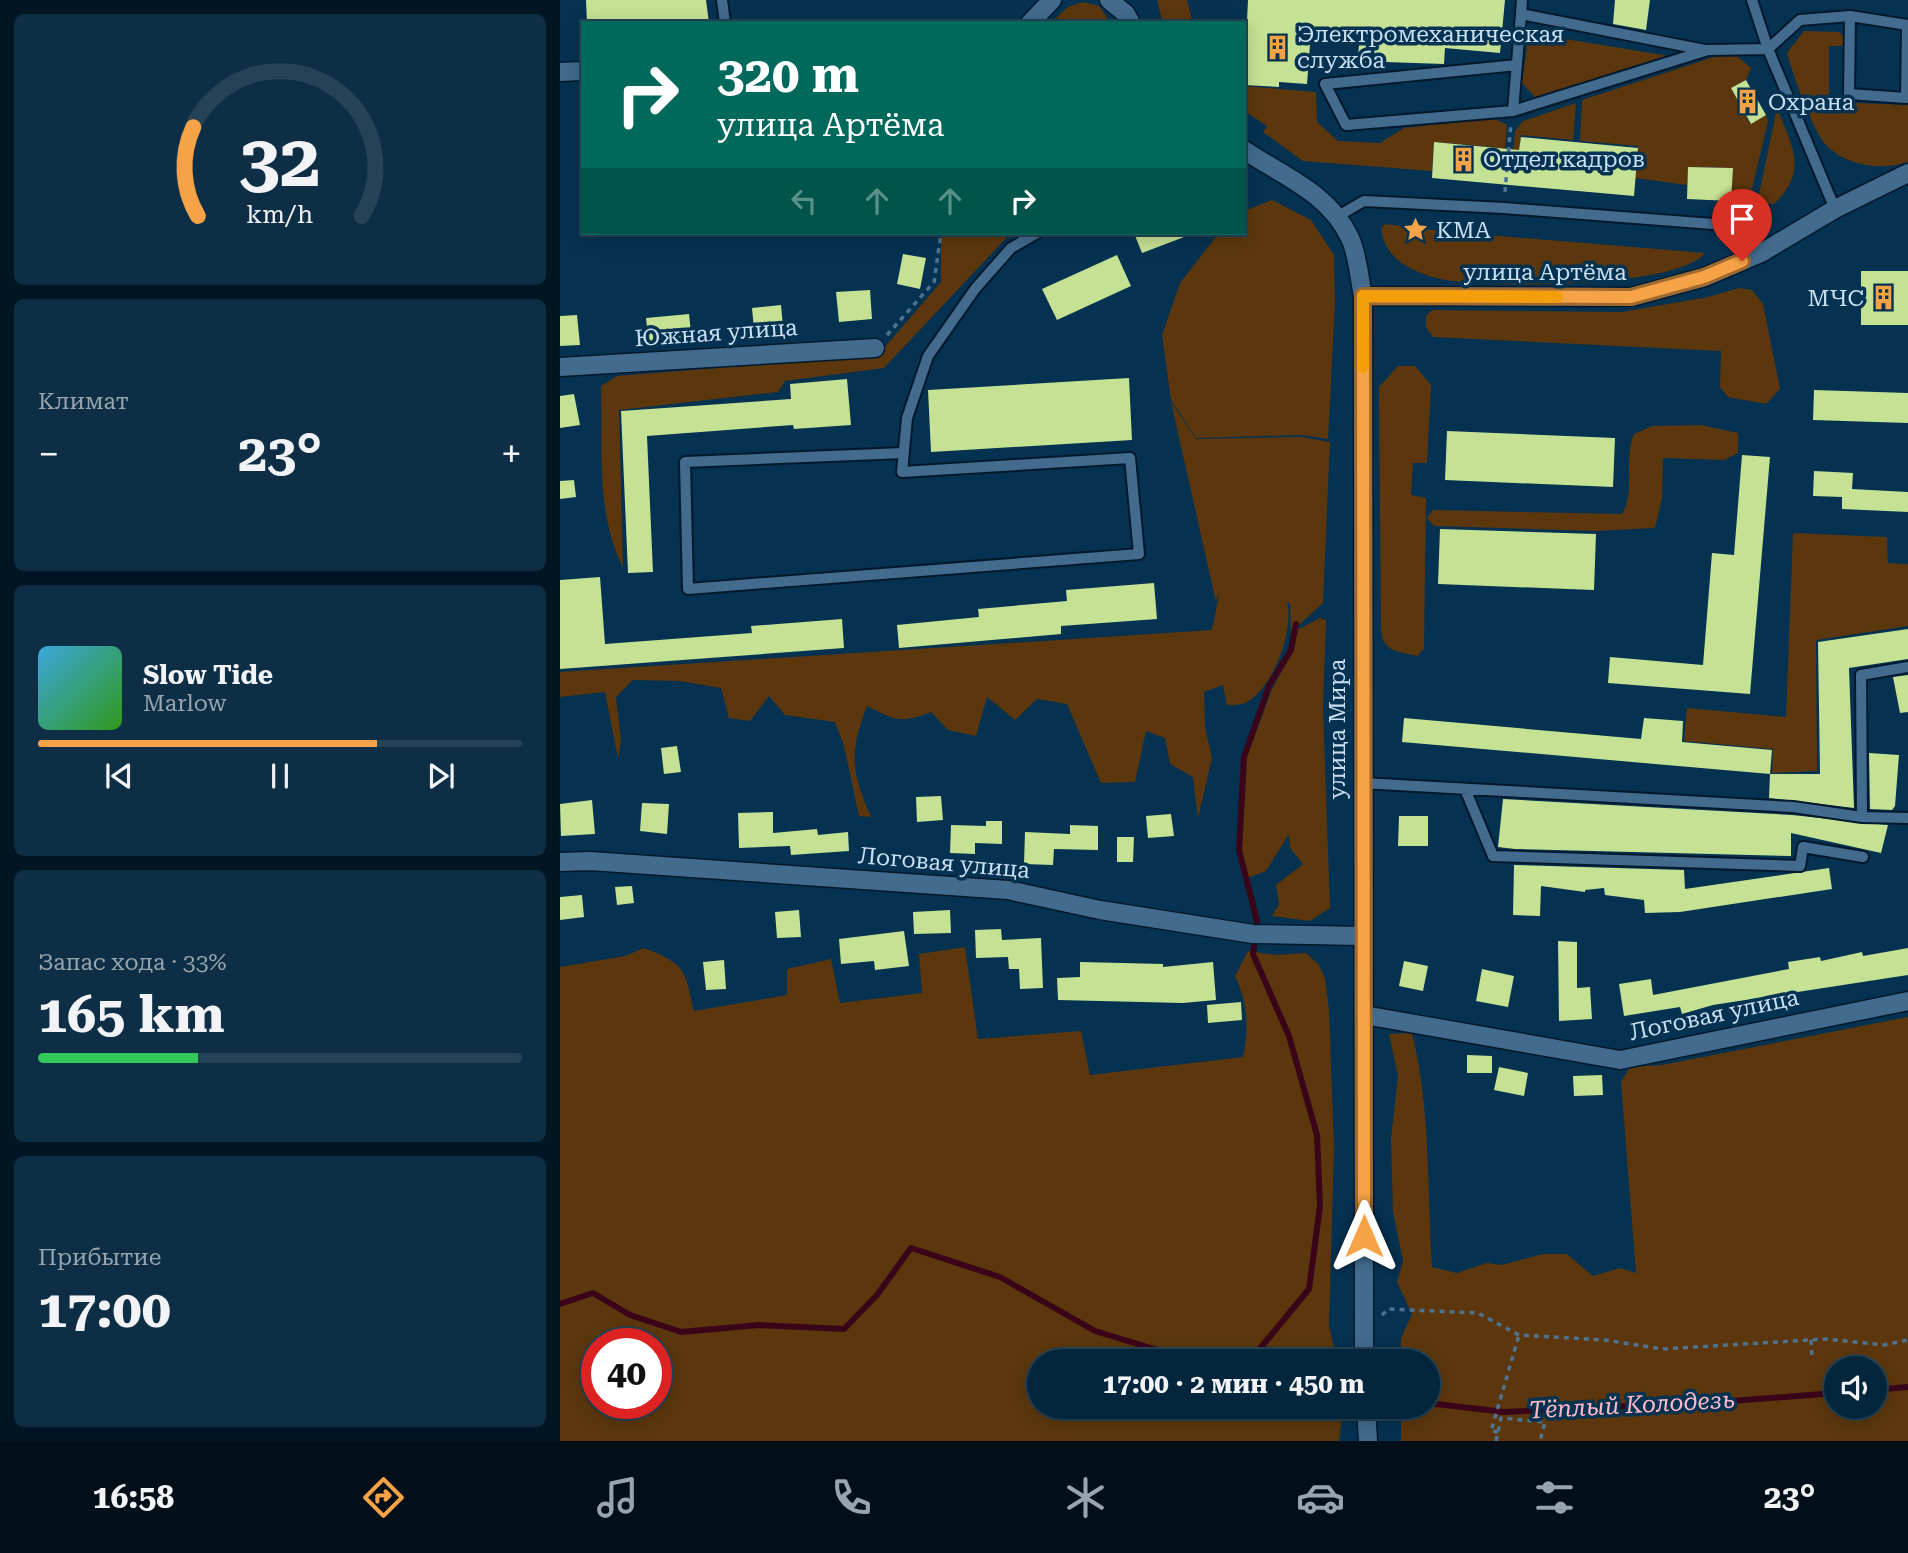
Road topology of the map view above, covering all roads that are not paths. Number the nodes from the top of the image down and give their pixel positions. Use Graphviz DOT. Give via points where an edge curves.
graph roads {
  1 [pos="722,0"];
  2 [pos="1052,0"];
  3 [pos="1109,0"];
  4 [pos="1522,0"];
  5 [pos="1752,0"];
  6 [pos="1127,12"];
  7 [pos="1521,14"];
  8 [pos="1850,16"];
  9 [pos="1029,20"];
  10 [pos="724,21"];
  11 [pos="1908,25"];
  12 [pos="1768,49"];
  13 [pos="1708,50"];
  14 [pos="1517,65"];
  15 [pos="581,71"];
  16 [pos="560,72"];
  17 [pos="1513,111"];
  18 [pos="1246,151"];
  19 [pos="1246,164"];
  20 [pos="1908,173"];
  21 [pos="1284,176"];
  22 [pos="1835,209"];
  23 [pos="1338,216"];
  24 [pos="1034,235"];
  25 [pos="1761,253"];
  26 [pos="1363,296"];
  27 [pos="875,348"];
  28 [pos="560,367"];
  29 [pos="904,453"];
  30 [pos="1908,667"];
  31 [pos="1362,783"];
  32 [pos="1465,789"];
  33 [pos="1862,817"];
  34 [pos="1908,818"];
  35 [pos="1863,857"];
  36 [pos="560,862"];
  37 [pos="1362,936"];
  38 [pos="1908,1000"];
  39 [pos="1364,1015"];
  40 [pos="1364,1349"];
  41 [pos="1367,1419"];
  42 [pos="1368,1441"];
  1 -- 10 [label="lane"];
  2 -- 9 [label="street"];
  3 -- 6 [label="street"];
  4 -- 7 [label="lane"];
  5 -- 12 [label="lane"];
  7 -- 13 [label="lane"];
  7 -- 14 [label="lane"];
  8 -- 11 [label="lane"];
  8 -- 11 [label="lane" via="1849,94 1906,98"];
  8 -- 12 [label="lane" via="1800,20"];
  12 -- 13 [label="lane"];
  12 -- 22 [label="lane"];
  13 -- 17 [label="lane"];
  14 -- 17 [label="lane"];
  14 -- 17 [label="lane" via="1325,85 1346,125"];
  15 -- 16 [label="street"];
  18 -- 21 [label="street, улица Мира"];
  19 -- 21 [label="street"];
  20 -- 22 [label="street, улица Артёма"];
  21 -- 23 [label="street, улица Мира" via="1309,189"];
  22 -- 25 [label="street, улица Артёма"];
  23 -- 25 [label="lane" via="1364,201 1726,225"];
  23 -- 26 [label="street, улица Мира" via="1352,240"];
  24 -- 29 [label="lane" via="1011,248 975,289 928,356 907,418"];
  25 -- 26 [label="street, улица Артёма" via="1704,277 1631,297"];
  26 -- 31 [label="street, улица Мира"];
  27 -- 28 [label="street, Южная улица"];
  29 -- 29 [label="lane" via="685,461 688,589 1139,554 1130,458 902,472"];
  30 -- 33 [label="lane" via="1861,675"];
  31 -- 32 [label="lane"];
  31 -- 37 [label="street, улица Мира"];
  32 -- 33 [label="lane" via="1793,807"];
  32 -- 35 [label="lane" via="1493,856 1800,866 1803,847"];
  33 -- 34 [label="lane"];
  36 -- 37 [label="street, Логовая улица" via="1008,890 1253,934"];
  37 -- 39 [label="street, улица Мира"];
  38 -- 39 [label="street, Логовая улица" via="1620,1059"];
  39 -- 40 [label="street, улица Мира"];
  41 -- 42 [label="street"];
}
